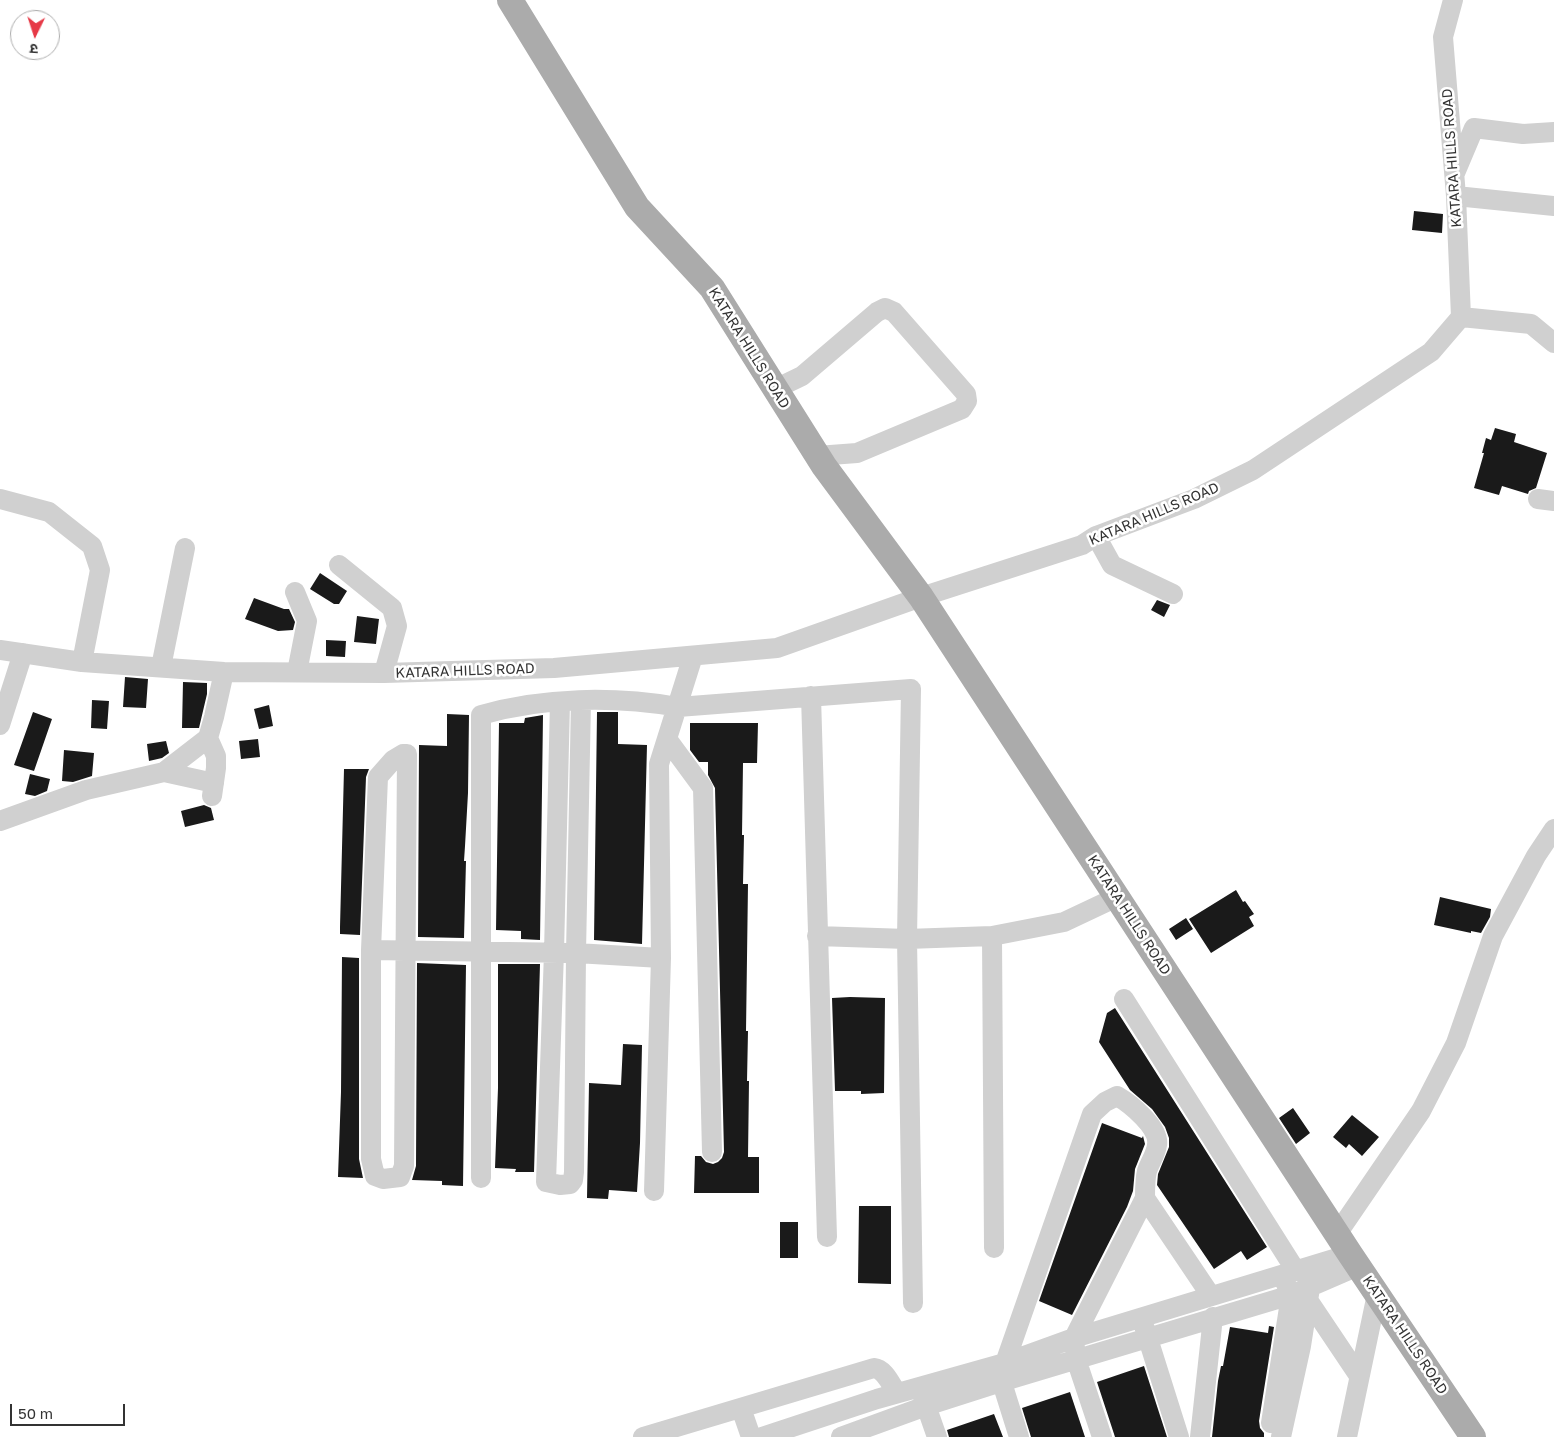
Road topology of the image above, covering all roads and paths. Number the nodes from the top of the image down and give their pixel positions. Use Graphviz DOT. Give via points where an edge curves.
graph roads {
  1 [pos="510,0"];
  2 [pos="1453,0"];
  3 [pos="1554,132"];
  4 [pos="1454,175"];
  5 [pos="1456,196"];
  6 [pos="1554,206"];
  7 [pos="1461,317"];
  8 [pos="1554,322"];
  9 [pos="1531,324"];
  10 [pos="1554,343"];
  11 [pos="775,388"];
  12 [pos="817,456"];
  13 [pos="0,499"];
  14 [pos="1096,536"];
  15 [pos="185,548"];
  16 [pos="338,565"];
  17 [pos="295,592"];
  18 [pos="1173,594"];
  19 [pos="921,597"];
  20 [pos="0,650"];
  21 [pos="23,653"];
  22 [pos="693,656"];
  23 [pos="82,662"];
  24 [pos="161,667"];
  25 [pos="224,672"];
  26 [pos="296,672"];
  27 [pos="384,673"];
  28 [pos="811,696"];
  29 [pos="582,701"];
  30 [pos="560,702"];
  31 [pos="678,707"];
  32 [pos="0,725"];
  33 [pos="208,738"];
  34 [pos="667,739"];
  35 [pos="164,772"];
  36 [pos="1,820"];
  37 [pos="1554,829"];
  38 [pos="1117,898"];
  39 [pos="817,936"];
  40 [pos="992,936"];
  41 [pos="907,938"];
  42 [pos="371,950"];
  43 [pos="406,950"];
  44 [pos="480,952"];
  45 [pos="554,952"];
  46 [pos="576,953"];
  47 [pos="661,958"];
  48 [pos="1124,1000"];
  49 [pos="712,1152"];
  50 [pos="481,1178"];
  51 [pos="654,1191"];
  52 [pos="1145,1198"];
  53 [pos="827,1237"];
  54 [pos="994,1248"];
  55 [pos="1348,1251"];
  56 [pos="1296,1271"];
  57 [pos="1303,1294"];
  58 [pos="1377,1294"];
  59 [pos="1211,1296"];
  60 [pos="913,1303"];
  61 [pos="1141,1317"];
  62 [pos="1214,1317"];
  63 [pos="1074,1338"];
  64 [pos="1148,1339"];
  65 [pos="1076,1359"];
  66 [pos="998,1374"];
  67 [pos="1360,1376"];
  68 [pos="920,1387"];
  69 [pos="897,1393"];
  70 [pos="741,1408"];
  71 [pos="921,1408"];
  72 [pos="840,1411"];
  73 [pos="774,1435"];
  74 [pos="846,1436"];
  75 [pos="643,1437"];
  76 [pos="751,1437"];
  77 [pos="925,1437"];
  78 [pos="937,1437"];
  79 [pos="1005,1437"];
  80 [pos="1019,1437"];
  81 [pos="1102,1437"];
  82 [pos="1179,1437"];
  83 [pos="1200,1437"];
  84 [pos="1269,1437"];
  85 [pos="1281,1437"];
  86 [pos="1347,1437"];
  87 [pos="1473,1437"];
  1 -- 11 [label="main road, KATARA HILLS ROAD" via="637,206 712,288"];
  2 -- 4 [label="street, KATARA HILLS ROAD" via="1443,37"];
  3 -- 4 [label="street" via="1523,134 1474,128"];
  4 -- 5 [label="street, KATARA HILLS ROAD"];
  5 -- 6 [label="street"];
  5 -- 7 [label="street, KATARA HILLS ROAD"];
  7 -- 9 [label="street"];
  7 -- 14 [label="street, KATARA HILLS ROAD" via="1431,352 1253,470 1194,499"];
  8 -- 9 [label="street"];
  9 -- 10 [label="street"];
  11 -- 12 [label="main road, KATARA HILLS ROAD"];
  11 -- 12 [label="street" via="802,376 885,308 894,312 966,394 967,401 962,408 856,452"];
  12 -- 19 [label="main road, KATARA HILLS ROAD"];
  13 -- 23 [label="street" via="49,512 92,546 100,570"];
  14 -- 18 [label="street" via="1112,565"];
  14 -- 19 [label="street, KATARA HILLS ROAD" via="1082,545"];
  15 -- 24 [label="street"];
  16 -- 27 [label="street" via="392,608 397,626"];
  17 -- 26 [label="street" via="307,621"];
  19 -- 22 [label="street, KATARA HILLS ROAD" via="777,648"];
  19 -- 38 [label="main road, KATARA HILLS ROAD"];
  20 -- 21 [label="street, KATARA HILLS ROAD"];
  21 -- 23 [label="street, KATARA HILLS ROAD"];
  21 -- 32 [label="street"];
  22 -- 27 [label="street, KATARA HILLS ROAD" via="554,668"];
  22 -- 31 [label="street"];
  23 -- 24 [label="street, KATARA HILLS ROAD"];
  24 -- 25 [label="street, KATARA HILLS ROAD"];
  25 -- 26 [label="street, KATARA HILLS ROAD"];
  25 -- 33 [label="street"];
  26 -- 27 [label="street, KATARA HILLS ROAD"];
  28 -- 31 [label="street"];
  28 -- 39 [label="street"];
  28 -- 41 [label="street" via="911,689"];
  29 -- 30 [label="street"];
  29 -- 31 [label="street" via="642,701"];
  29 -- 46 [label="street"];
  30 -- 44 [label="street" via="506,708 482,715"];
  30 -- 45 [label="street"];
  31 -- 34 [label="street"];
  33 -- 35 [label="street"];
  33 -- 35 [label="street" via="216,756 213,790"];
  34 -- 47 [label="street" via="659,764"];
  34 -- 49 [label="street" via="703,788"];
  35 -- 36 [label="street" via="86,790"];
  37 -- 55 [label="street" via="1493,936 1456,1043"];
  38 -- 40 [label="street" via="1064,922"];
  38 -- 55 [label="main road, KATARA HILLS ROAD"];
  39 -- 41 [label="street"];
  39 -- 53 [label="street"];
  40 -- 41 [label="street"];
  40 -- 54 [label="street"];
  41 -- 60 [label="street"];
  42 -- 43 [label="street"];
  42 -- 43 [label="street" via="378,777 393,760 407,754"];
  42 -- 43 [label="street" via="370,1159 376,1176 383,1179 400,1177 404,1166"];
  43 -- 44 [label="street"];
  44 -- 45 [label="street"];
  44 -- 50 [label="street"];
  45 -- 46 [label="street"];
  45 -- 46 [label="street" via="546,1182 560,1185 570,1184 573,1180"];
  46 -- 47 [label="street"];
  47 -- 51 [label="street"];
  48 -- 56 [label="street"];
  52 -- 59 [label="street"];
  52 -- 63 [label="street"];
  52 -- 66 [label="street" via="1146,1173 1157,1145 1156,1134 1146,1120 1117,1096 1092,1114"];
  55 -- 56 [label="street"];
  55 -- 57 [label="street"];
  55 -- 58 [label="main road, KATARA HILLS ROAD"];
  56 -- 57 [label="street"];
  56 -- 57 [label="street"];
  56 -- 59 [label="street"];
  57 -- 62 [label="street"];
  57 -- 67 [label="street"];
  57 -- 84 [label="street"];
  57 -- 85 [label="street" via="1301,1346"];
  58 -- 67 [label="street"];
  58 -- 87 [label="main road, KATARA HILLS ROAD"];
  59 -- 61 [label="street"];
  61 -- 63 [label="street"];
  61 -- 64 [label="street"];
  62 -- 64 [label="street"];
  62 -- 83 [label="street"];
  63 -- 65 [label="street"];
  63 -- 66 [label="street"];
  64 -- 65 [label="street"];
  64 -- 82 [label="street"];
  65 -- 66 [label="street"];
  65 -- 81 [label="street"];
  66 -- 68 [label="street"];
  66 -- 71 [label="street"];
  66 -- 79 [label="street"];
  66 -- 80 [label="street"];
  67 -- 86 [label="street"];
  68 -- 69 [label="street"];
  68 -- 71 [label="street"];
  69 -- 70 [label="street" via="884,1373 874,1368"];
  69 -- 72 [label="street"];
  70 -- 75 [label="street"];
  70 -- 76 [label="street"];
  71 -- 74 [label="street"];
  71 -- 77 [label="street"];
  71 -- 78 [label="street"];
  72 -- 73 [label="street"];
  72 -- 74 [label="street"];
}
